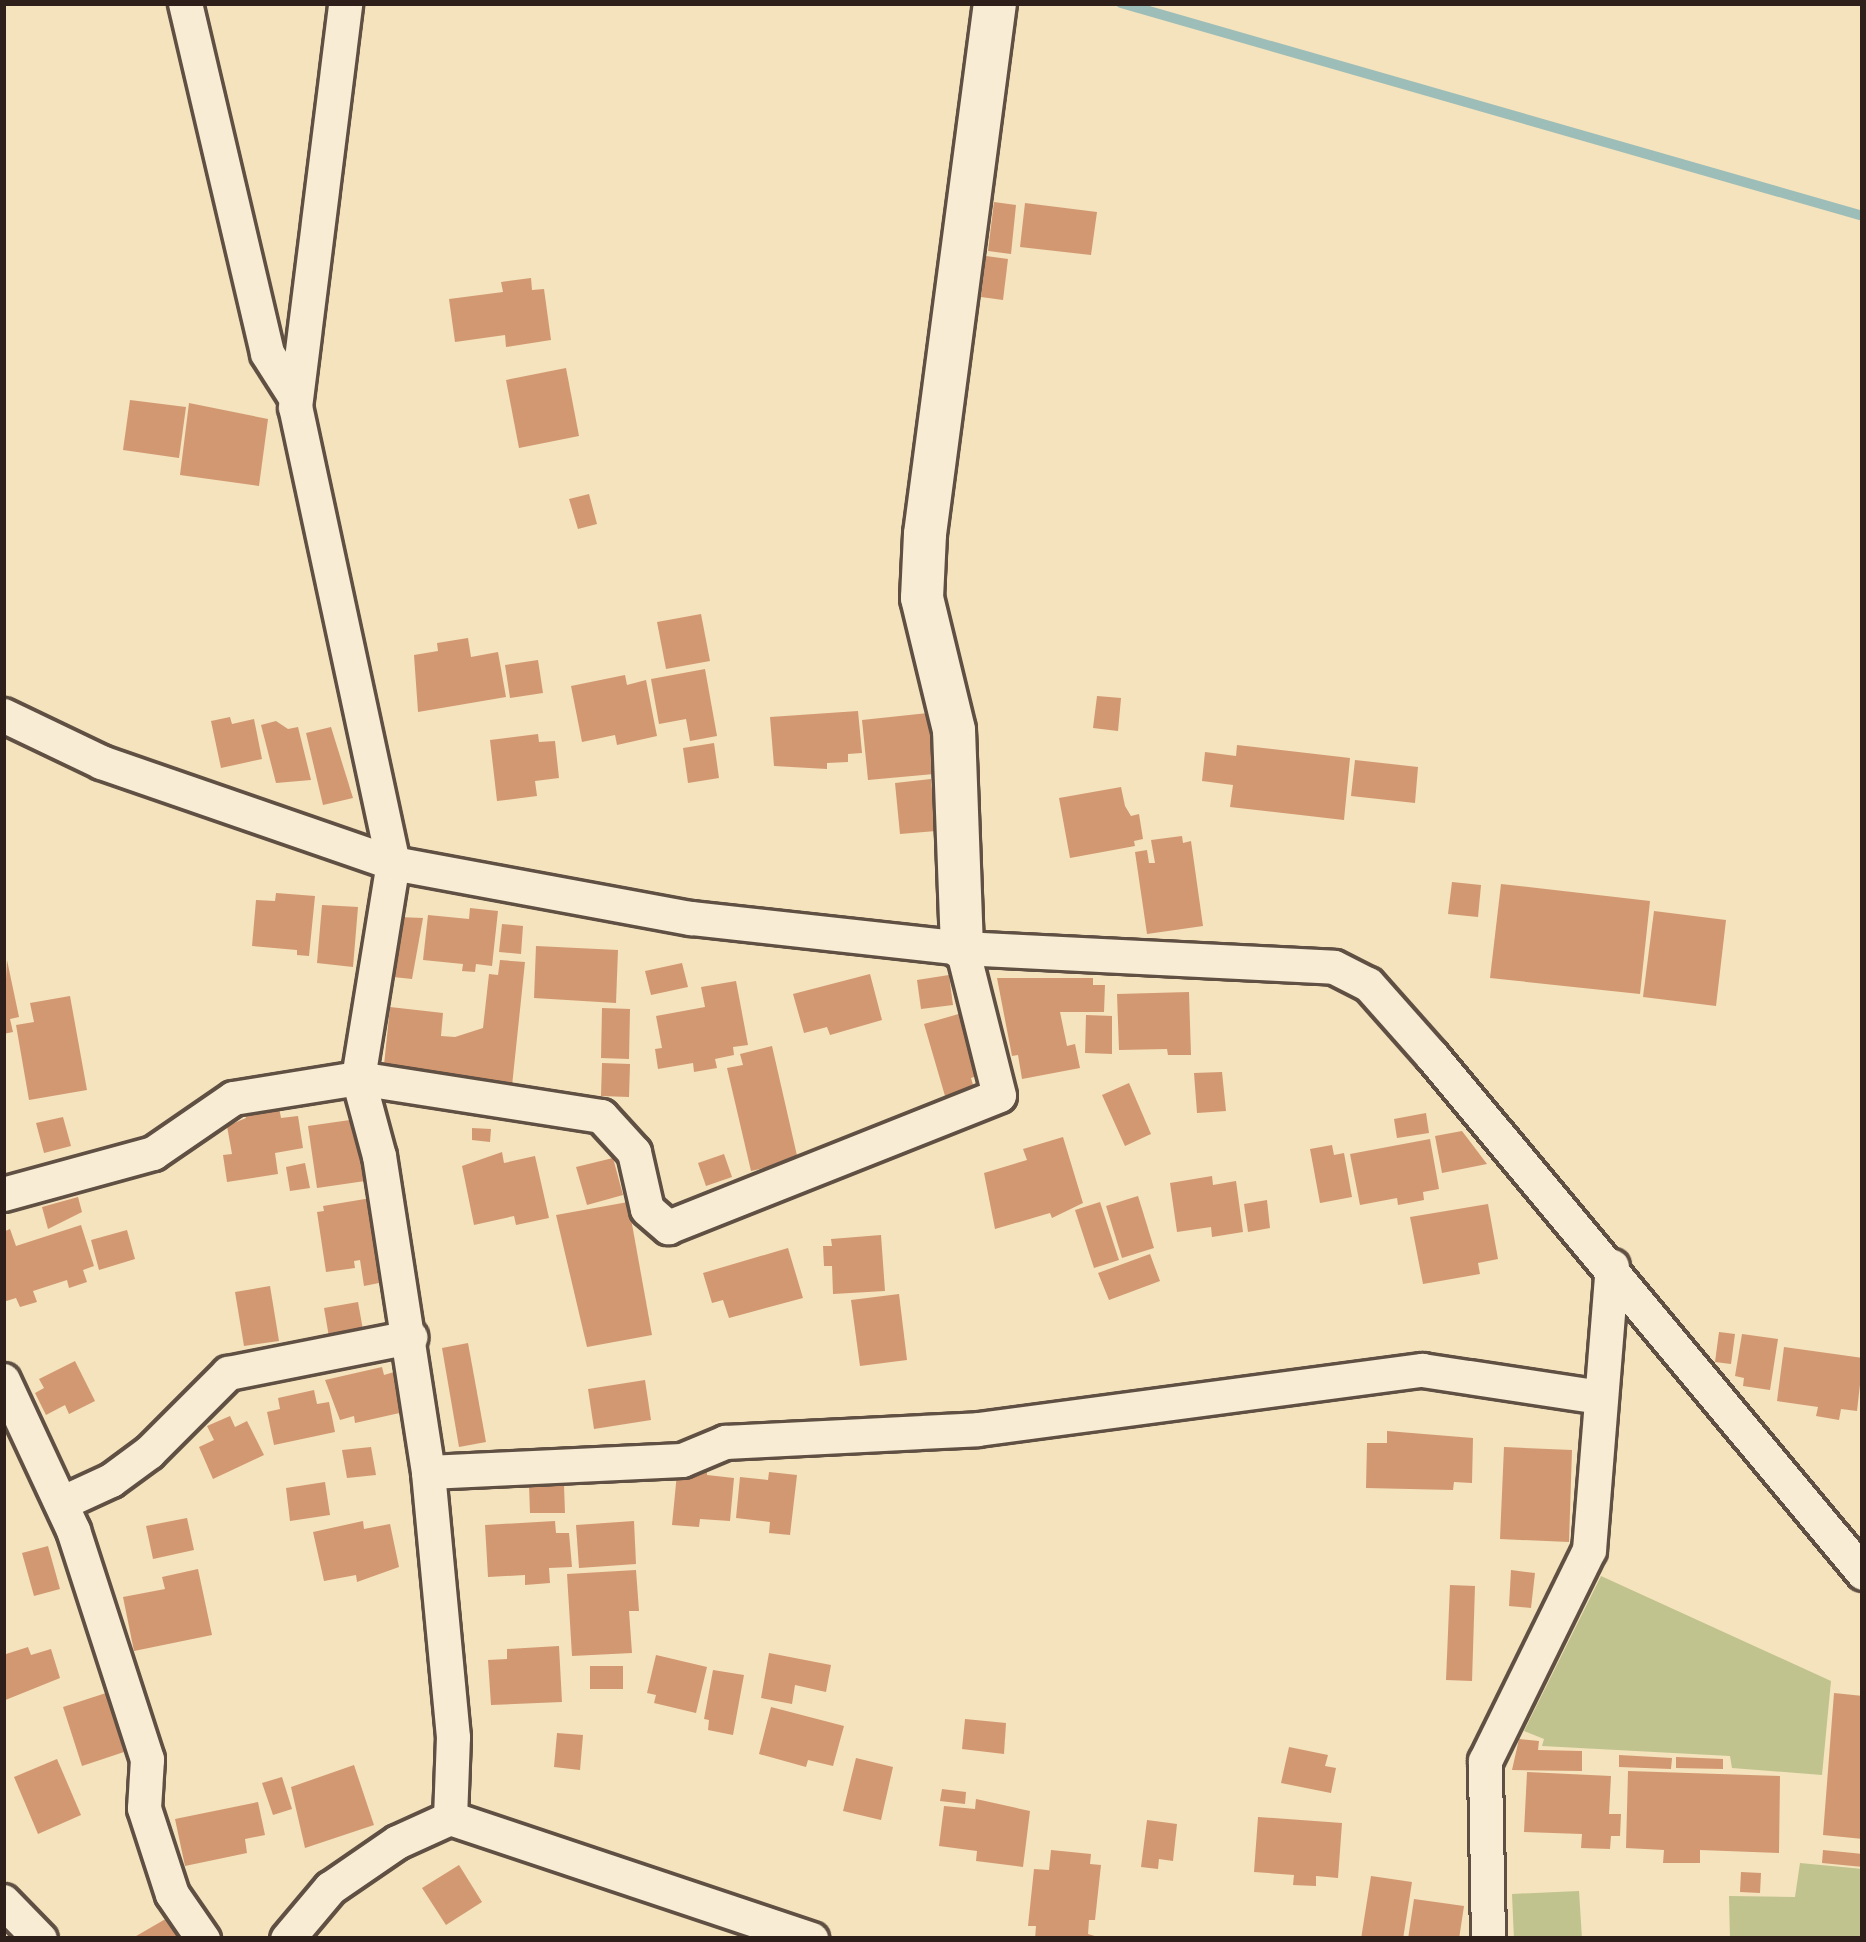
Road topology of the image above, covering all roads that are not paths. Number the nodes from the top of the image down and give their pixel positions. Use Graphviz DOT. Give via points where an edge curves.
graph roads {
  1 [pos="184,3"];
  2 [pos="344,3"];
  3 [pos="995,3"];
  4 [pos="296,397"];
  5 [pos="3,716"];
  6 [pos="393,863"];
  7 [pos="962,948"];
  8 [pos="358,1078"];
  9 [pos="3,1194"];
  10 [pos="1612,1266"];
  11 [pos="410,1337"];
  12 [pos="3,1380"];
  13 [pos="1601,1397"];
  14 [pos="428,1472"];
  15 [pos="61,1503"];
  16 [pos="1863,1573"];
  17 [pos="450,1817"];
  18 [pos="3,1901"];
  19 [pos="40,1939"];
  20 [pos="203,1939"];
  21 [pos="287,1939"];
  22 [pos="812,1939"];
  23 [pos="1488,1939"];
  1 -- 4 [label="street" via="267,353"];
  2 -- 4 [label="street"];
  3 -- 7 [label="street" via="922,598 954,730"];
  4 -- 6 [label="street" via="303,464"];
  5 -- 6 [label="street" via="101,762"];
  6 -- 7 [label="street" via="691,917"];
  6 -- 8 [label="street"];
  7 -- 8 [label="street" via="999,1095 668,1227 647,1209 634,1152 601,1116"];
  7 -- 10 [label="street" via="1334,967 1368,984"];
  8 -- 9 [label="street" via="233,1098 153,1154"];
  8 -- 11 [label="street"];
  10 -- 13 [label="street"];
  10 -- 16 [label="street"];
  11 -- 14 [label="street"];
  11 -- 15 [label="street" via="229,1373 149,1452"];
  12 -- 15 [label="street"];
  13 -- 14 [label="street" via="1422,1370 978,1429 725,1442 682,1460"];
  13 -- 23 [label="street" via="1589,1550 1485,1761"];
  14 -- 17 [label="street" via="453,1737"];
  15 -- 20 [label="street" via="147,1759 144,1808 172,1894"];
  17 -- 21 [label="street" via="330,1888"];
  17 -- 22 [label="street"];
  18 -- 19 [label="street"];
}
